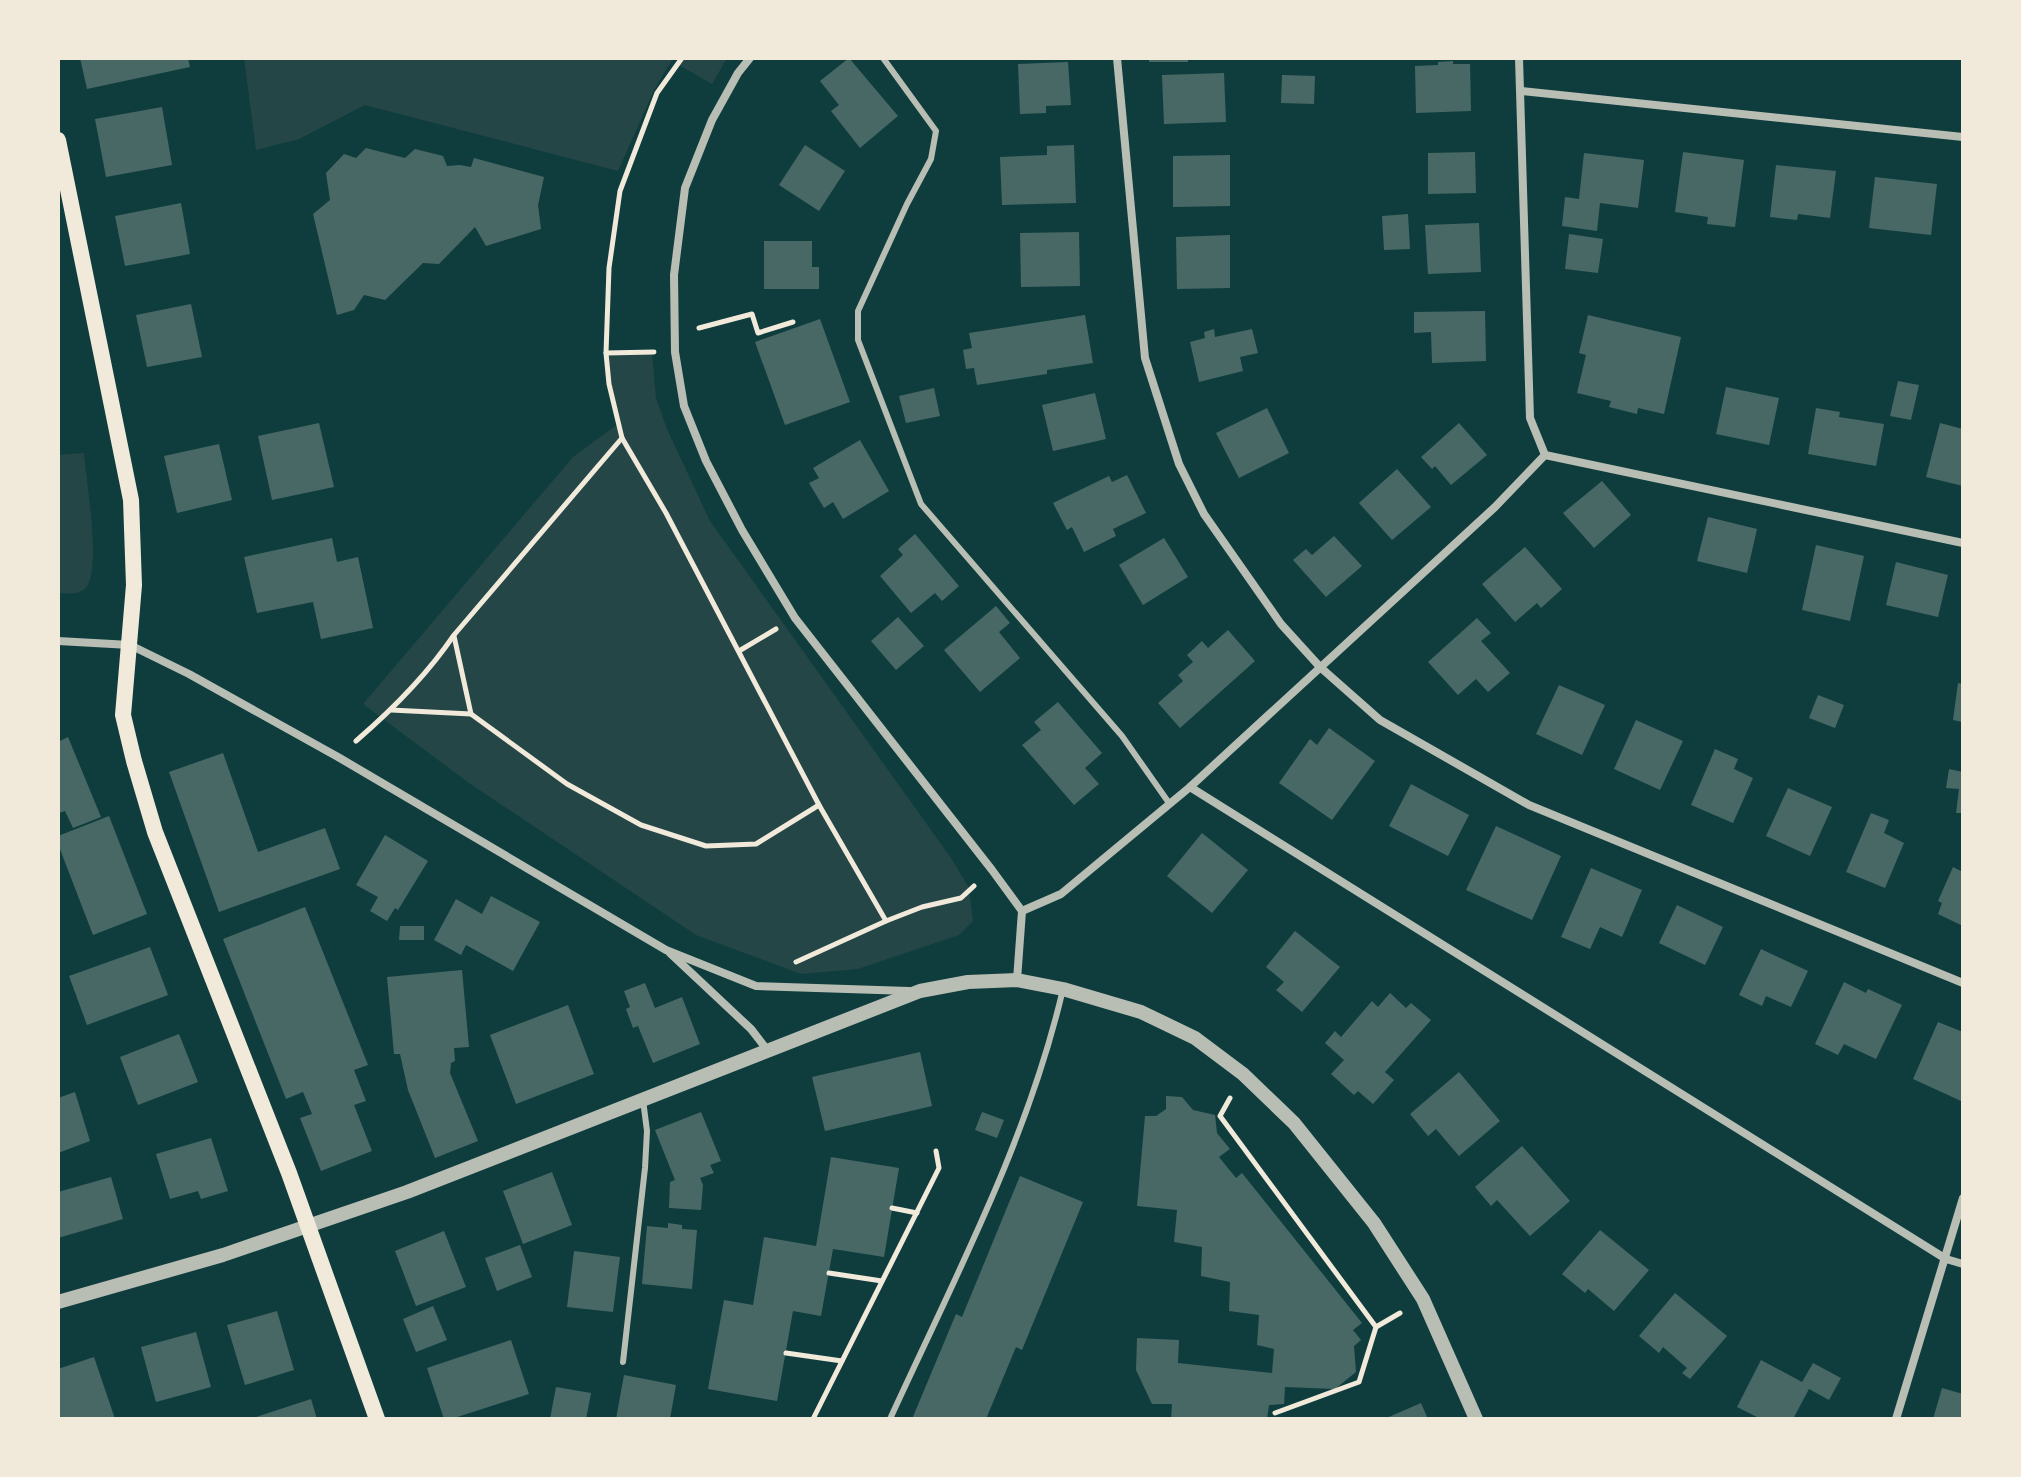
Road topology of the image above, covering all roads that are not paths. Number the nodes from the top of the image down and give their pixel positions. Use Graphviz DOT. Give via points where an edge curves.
graph roads {
  1 [pos="750,58"];
  2 [pos="883,58"];
  3 [pos="1117,58"];
  4 [pos="1519,58"];
  5 [pos="1522,91"];
  6 [pos="1963,137"];
  7 [pos="58,140"];
  8 [pos="1545,455"];
  9 [pos="1963,543"];
  10 [pos="58,641"];
  11 [pos="130,645"];
  12 [pos="1320,667"];
  13 [pos="1190,787"];
  14 [pos="1169,803"];
  15 [pos="1022,911"];
  16 [pos="666,950"];
  17 [pos="1017,980"];
  18 [pos="1963,983"];
  19 [pos="1063,989"];
  20 [pos="920,991"];
  21 [pos="768,1051"];
  22 [pos="643,1100"];
  23 [pos="1963,1198"];
  24 [pos="309,1227"];
  25 [pos="1946,1259"];
  26 [pos="1963,1264"];
  27 [pos="58,1302"];
  28 [pos="623,1362"];
  29 [pos="377,1419"];
  30 [pos="890,1419"];
  31 [pos="1476,1419"];
  32 [pos="1896,1419"];
  1 -- 15 [label="street" via="712,120 685,188 674,275 675,352 684,406 742,530 795,618"];
  2 -- 14 [label="lane" via="936,131 931,159 858,311 858,340 879,396 921,504 1122,736"];
  3 -- 12 [label="street" via="1145,358 1179,464 1204,514 1281,624"];
  4 -- 5 [label="street"];
  5 -- 6 [label="street"];
  5 -- 8 [label="street" via="1530,418"];
  7 -- 11 [label="main road" via="131,500"];
  8 -- 9 [label="street"];
  8 -- 12 [label="street"];
  10 -- 11 [label="street"];
  11 -- 16 [label="street" via="244,703"];
  11 -- 24 [label="main road" via="123,715 155,832"];
  12 -- 13 [label="street"];
  12 -- 18 [label="street" via="1380,720 1529,805"];
  13 -- 14 [label="street"];
  13 -- 25 [label="street"];
  14 -- 15 [label="street" via="1061,894"];
  15 -- 17 [label="street"];
  16 -- 20 [label="street" via="756,986"];
  16 -- 21 [label="street"];
  17 -- 19 [label="street"];
  17 -- 20 [label="street"];
  19 -- 30 [label="lane" via="1052,1039 1007,1163"];
  19 -- 31 [label="street" via="1141,1012 1195,1038 1294,1123 1374,1223 1423,1299"];
  20 -- 21 [label="street"];
  21 -- 22 [label="street"];
  22 -- 24 [label="street"];
  22 -- 28 [label="lane" via="645,1168"];
  23 -- 25 [label="street"];
  24 -- 27 [label="street"];
  24 -- 29 [label="main road"];
  25 -- 26 [label="street"];
  25 -- 32 [label="street"];
}
